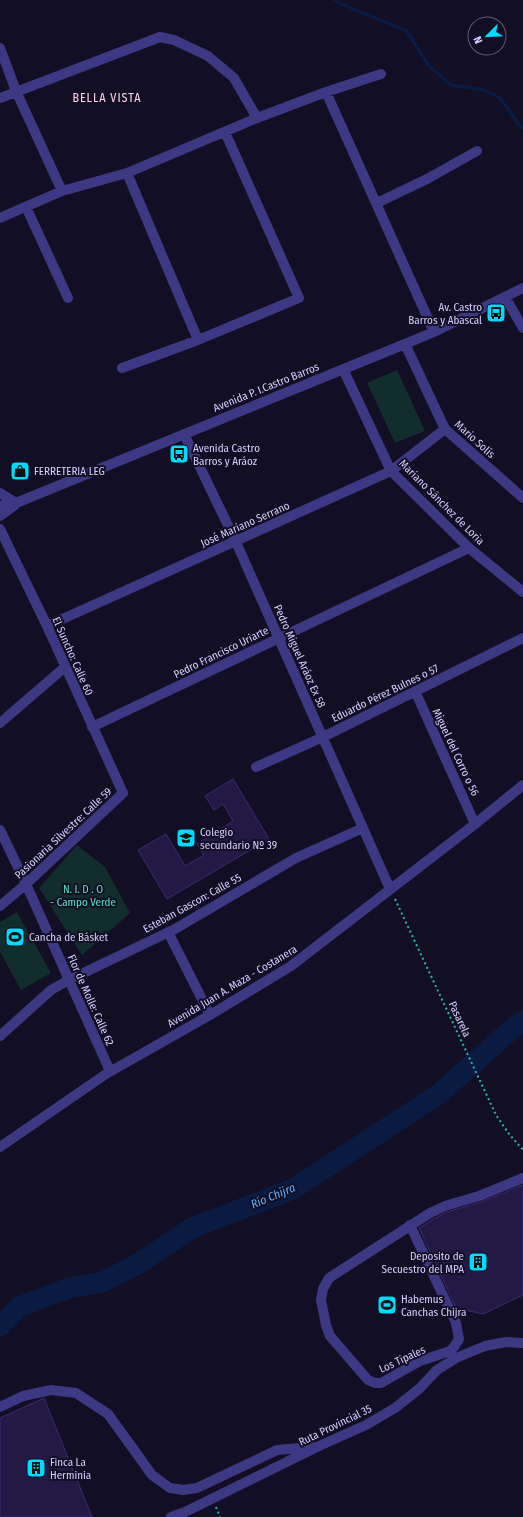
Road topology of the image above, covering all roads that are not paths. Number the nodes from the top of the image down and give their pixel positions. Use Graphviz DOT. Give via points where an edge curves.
graph roads {
  1 [pos="0,48"];
  2 [pos="381,74"];
  3 [pos="16,91"];
  4 [pos="326,92"];
  5 [pos="0,98"];
  6 [pos="257,118"];
  7 [pos="225,132"];
  8 [pos="477,151"];
  9 [pos="127,173"];
  10 [pos="62,191"];
  11 [pos="377,203"];
  12 [pos="26,207"];
  13 [pos="0,218"];
  14 [pos="523,288"];
  15 [pos="505,297"];
  16 [pos="68,298"];
  17 [pos="523,328"];
  18 [pos="434,332"];
  19 [pos="198,340"];
  20 [pos="405,344"];
  21 [pos="122,368"];
  22 [pos="343,369"];
  23 [pos="445,429"];
  24 [pos="184,434"];
  25 [pos="391,471"];
  26 [pos="0,493"];
  27 [pos="523,498"];
  28 [pos="16,503"];
  29 [pos="0,506"];
  30 [pos="0,516"];
  31 [pos="0,529"];
  32 [pos="236,542"];
  33 [pos="469,548"];
  34 [pos="523,592"];
  35 [pos="47,626"];
  36 [pos="279,638"];
  37 [pos="523,638"];
  38 [pos="64,667"];
  39 [pos="415,691"];
  40 [pos="0,723"];
  41 [pos="92,727"];
  42 [pos="324,737"];
  43 [pos="256,767"];
  44 [pos="523,785"];
  45 [pos="123,793"];
  46 [pos="476,824"];
  47 [pos="363,828"];
  48 [pos="0,830"];
  49 [pos="26,884"];
  50 [pos="390,889"];
  51 [pos="0,906"];
  52 [pos="168,932"];
  53 [pos="68,980"];
  54 [pos="210,1015"];
  55 [pos="0,1036"];
  56 [pos="110,1072"];
  57 [pos="0,1147"];
  58 [pos="523,1178"];
  59 [pos="410,1225"];
  60 [pos="523,1343"];
  61 [pos="0,1407"];
  62 [pos="319,1446"];
  63 [pos="171,1517"];
  1 -- 3 [label="street"];
  2 -- 4 [label="street"];
  3 -- 5 [label="street"];
  3 -- 6 [label="street" via="160,38 174,40 208,56 234,78"];
  3 -- 10 [label="street"];
  4 -- 6 [label="street"];
  4 -- 11 [label="street"];
  6 -- 7 [label="street"];
  7 -- 9 [label="street"];
  7 -- 19 [label="street" via="299,298"];
  8 -- 11 [label="street"];
  9 -- 10 [label="street"];
  9 -- 19 [label="street"];
  10 -- 12 [label="street"];
  11 -- 18 [label="street"];
  12 -- 13 [label="street"];
  12 -- 16 [label="street"];
  14 -- 15 [label="street, Avenida P. I.Castro Barros"];
  15 -- 17 [label="street"];
  15 -- 18 [label="street, Avenida P. I.Castro Barros"];
  18 -- 20 [label="street, Avenida P. I.Castro Barros"];
  19 -- 21 [label="street"];
  20 -- 22 [label="street, Avenida P. I.Castro Barros"];
  20 -- 23 [label="street, Mario Solís"];
  22 -- 24 [label="street, Avenida P. I.Castro Barros"];
  22 -- 25 [label="street, Mariano Sánchez de Loria"];
  23 -- 25 [label="street, José Mariano Serrano"];
  23 -- 27 [label="street, Mario Solís"];
  24 -- 28 [label="street, Avenida P. I.Castro Barros"];
  24 -- 32 [label="street, Pedro Miguel Aráoz Ex 58"];
  25 -- 32 [label="street, José Mariano Serrano"];
  25 -- 33 [label="street, Mariano Sánchez de Loria"];
  26 -- 28 [label="street"];
  28 -- 29 [label="street, Avenida P. I.Castro Barros"];
  28 -- 30 [label="street, Avenida P. I.Castro Barros"];
  31 -- 35 [label="street, El Suncho: Calle 60"];
  32 -- 35 [label="street, José Mariano Serrano"];
  32 -- 36 [label="street, Pedro Miguel Aráoz Ex 58"];
  33 -- 34 [label="street, Mariano Sánchez de Loria"];
  33 -- 36 [label="street, Pedro Francisco Uriarte"];
  35 -- 38 [label="street, El Suncho: Calle 60"];
  36 -- 41 [label="street, Pedro Francisco Uriarte"];
  36 -- 42 [label="street, Pedro Miguel Aráoz Ex 58"];
  37 -- 39 [label="street, Eduardo Pérez Bulnes o 57"];
  38 -- 40 [label="street"];
  38 -- 41 [label="street, El Suncho: Calle 60"];
  39 -- 42 [label="street, Eduardo Pérez Bulnes o 57"];
  39 -- 46 [label="street, Miguel del Corro o 56"];
  41 -- 45 [label="street, El Suncho: Calle 60"];
  42 -- 43 [label="street, Eduardo Pérez Bulnes o 57"];
  42 -- 47 [label="street, Pedro Miguel Aráoz Ex 58"];
  44 -- 46 [label="street, Avenida Juan A. Maza - Costanera"];
  45 -- 49 [label="street, Pasionaria Silvestre: Calle 59"];
  46 -- 50 [label="street, Avenida Juan A. Maza - Costanera"];
  47 -- 50 [label="street, Pedro Miguel Aráoz Ex 58"];
  47 -- 52 [label="street, Esteban Gascon: Calle 55" via="296,858"];
  48 -- 49 [label="street, Flor de Molle: Calle 62"];
  49 -- 51 [label="street, Pasionaria Silvestre: Calle 59"];
  49 -- 53 [label="street, Flor de Molle: Calle 62"];
  50 -- 54 [label="street, Avenida Juan A. Maza - Costanera" via="290,966"];
  52 -- 53 [label="street, Esteban Gascon: Calle 55"];
  52 -- 54 [label="street"];
  53 -- 55 [label="street, Esteban Gascon: Calle 55" via="51,990"];
  53 -- 56 [label="street, Flor de Molle: Calle 62"];
  54 -- 56 [label="street, Avenida Juan A. Maza - Costanera"];
  56 -- 57 [label="street, Avenida Juan A. Maza - Costanera"];
  58 -- 59 [label="street, Los Tipales" via="479,1196 444,1206"];
  59 -- 59 [label="street, Los Tipales" via="329,1278 323,1289 321,1300 330,1336 368,1380 375,1383 420,1361 450,1351 459,1339 456,1323"];
  60 -- 62 [label="street, Ruta Provincial 35" via="506,1342 485,1346 456,1358 437,1370 419,1389 395,1408 366,1426"];
  61 -- 62 [label="street" via="23,1396 51,1390 76,1393 108,1414 152,1476 170,1488 183,1490 197,1488 277,1450"];
  62 -- 63 [label="street, Ruta Provincial 35"];
}
